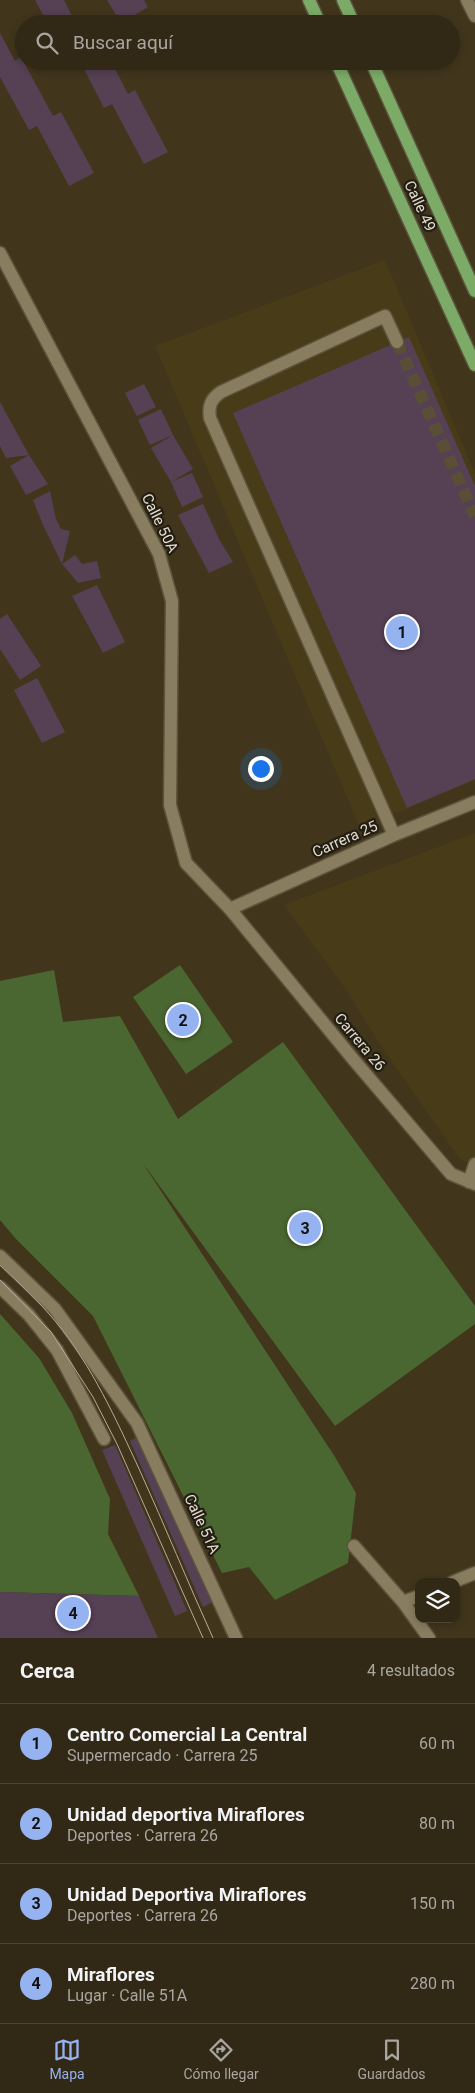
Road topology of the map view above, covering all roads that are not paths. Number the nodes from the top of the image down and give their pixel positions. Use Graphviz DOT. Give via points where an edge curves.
graph roads {
  1 [pos="309,0"];
  2 [pos="343,0"];
  3 [pos="467,0"];
  4 [pos="316,15"];
  5 [pos="350,15"];
  6 [pos="475,16"];
  7 [pos="340,70"];
  8 [pos="375,70"];
  9 [pos="0,253"];
  10 [pos="475,291"];
  11 [pos="397,342"];
  12 [pos="475,365"];
  13 [pos="475,802"];
  14 [pos="394,835"];
  15 [pos="230,909"];
  16 [pos="475,1164"];
  17 [pos="472,1183"];
  18 [pos="0,1256"];
  19 [pos="0,1287"];
  20 [pos="104,1439"];
  21 [pos="354,1546"];
  22 [pos="475,1573"];
  23 [pos="460,1579"];
  24 [pos="415,1598"];
  25 [pos="403,1602"];
  26 [pos="236,1638"];
  27 [pos="429,1638"];
  1 -- 4 [label="main road"];
  2 -- 5 [label="main road"];
  3 -- 6 [label="street"];
  7 -- 12 [label="main road, Calle 49"];
  8 -- 10 [label="main road, Calle 49"];
  9 -- 15 [label="street, Calle 50A" via="159,554 172,601 170,805 186,863"];
  11 -- 14 [label="street" via="385,316 221,392 214,397 209,410"];
  13 -- 14 [label="street, Carrera 25"];
  14 -- 15 [label="street, Carrera 25"];
  15 -- 17 [label="street, Carrera 26" via="451,1174"];
  16 -- 17 [label="street"];
  18 -- 26 [label="street, Calle 51A" via="55,1309 137,1423"];
  19 -- 20 [label="street" via="29,1315 57,1350"];
  21 -- 25 [label="street"];
  22 -- 23 [label="street"];
  24 -- 25 [label="street"];
  25 -- 27 [label="street"];
}
